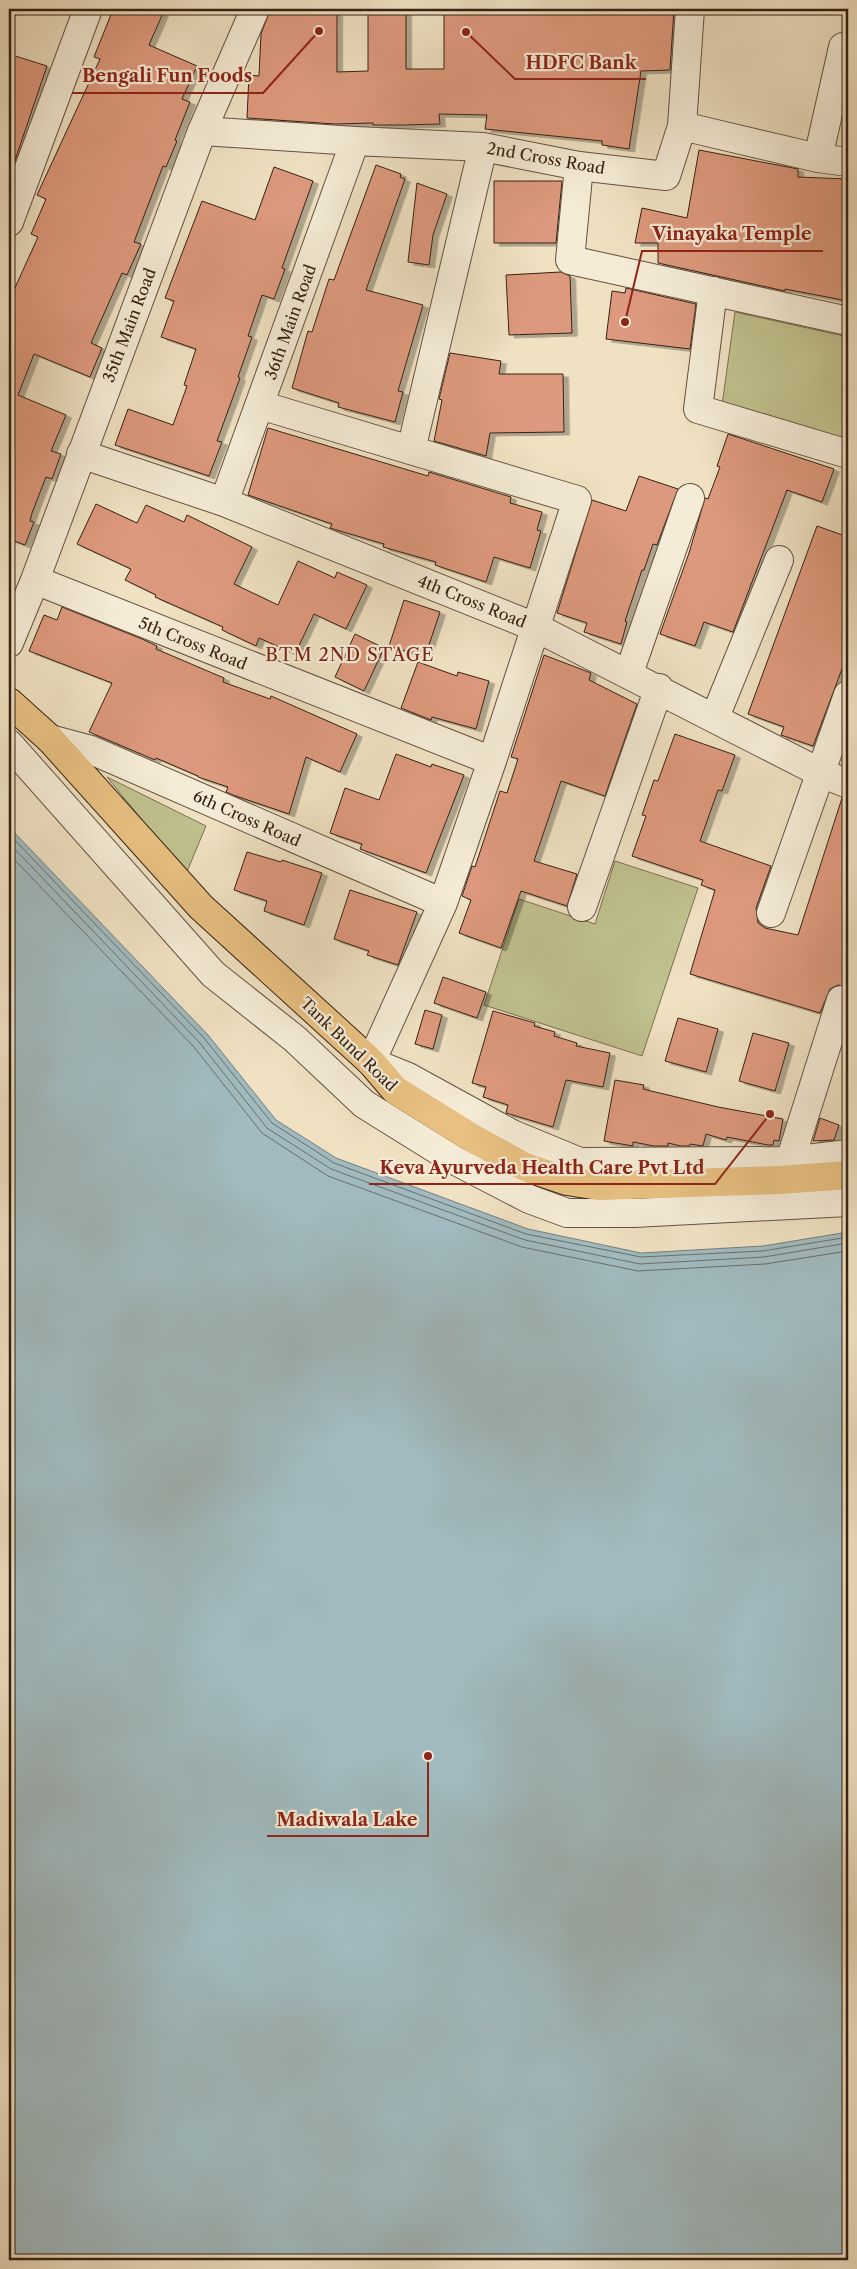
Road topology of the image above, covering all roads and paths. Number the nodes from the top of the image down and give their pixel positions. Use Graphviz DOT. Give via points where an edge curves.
graph roads {
  1 [pos="88,9"];
  2 [pos="255,9"];
  3 [pos="690,9"];
  4 [pos="848,48"];
  5 [pos="682,126"];
  6 [pos="202,131"];
  7 [pos="355,141"];
  8 [pos="483,147"];
  9 [pos="818,158"];
  10 [pos="848,162"];
  11 [pos="579,166"];
  12 [pos="9,222"];
  13 [pos="713,291"];
  14 [pos="848,321"];
  15 [pos="260,405"];
  16 [pos="411,450"];
  17 [pos="81,454"];
  18 [pos="848,454"];
  19 [pos="690,498"];
  20 [pos="224,502"];
  21 [pos="779,560"];
  22 [pos="35,580"];
  23 [pos="535,627"];
  24 [pos="9,643"];
  25 [pos="629,673"];
  26 [pos="659,688"];
  27 [pos="848,695"];
  28 [pos="9,702"];
  29 [pos="715,717"];
  30 [pos="50,739"];
  31 [pos="9,744"];
  32 [pos="492,761"];
  33 [pos="819,772"];
  34 [pos="848,784"];
  35 [pos="443,903"];
  36 [pos="582,907"];
  37 [pos="771,913"];
  38 [pos="841,1000"];
  39 [pos="371,1062"];
  40 [pos="848,1154"];
  41 [pos="790,1161"];
  42 [pos="848,1175"];
  43 [pos="848,1202"];
  1 -- 12 [label="street"];
  2 -- 6 [label="street, 35th Main Road"];
  3 -- 5 [label="street"];
  4 -- 9 [label="street" via="843,47"];
  5 -- 9 [label="street"];
  5 -- 11 [label="street, 2nd Cross Road" via="666,176"];
  6 -- 7 [label="street, 2nd Cross Road"];
  6 -- 17 [label="street, 35th Main Road"];
  7 -- 8 [label="street, 2nd Cross Road"];
  7 -- 15 [label="street, 36th Main Road"];
  8 -- 11 [label="street, 2nd Cross Road"];
  8 -- 16 [label="street"];
  9 -- 10 [label="street"];
  11 -- 13 [label="street" via="570,260"];
  13 -- 14 [label="street"];
  13 -- 18 [label="street" via="698,409"];
  15 -- 16 [label="street"];
  15 -- 20 [label="street, 36th Main Road"];
  16 -- 23 [label="street" via="577,500"];
  17 -- 20 [label="street, 4th Cross Road"];
  17 -- 22 [label="street, 35th Main Road"];
  19 -- 25 [label="street"];
  20 -- 23 [label="street, 4th Cross Road"];
  21 -- 29 [label="street"];
  22 -- 24 [label="street, 35th Main Road"];
  22 -- 32 [label="street, 5th Cross Road"];
  23 -- 25 [label="street, 4th Cross Road"];
  23 -- 32 [label="street"];
  25 -- 26 [label="street, 4th Cross Road"];
  26 -- 29 [label="street, 4th Cross Road"];
  26 -- 36 [label="street"];
  27 -- 33 [label="street"];
  28 -- 30 [label="main road, Tank Bund Road"];
  29 -- 33 [label="street, 4th Cross Road"];
  30 -- 35 [label="street, 6th Cross Road" via="91,750"];
  30 -- 39 [label="main road, Tank Bund Road" via="201,907"];
  31 -- 43 [label="street" via="213,974 295,1039 364,1104 454,1160 529,1199 567,1213"];
  32 -- 35 [label="street"];
  33 -- 34 [label="street, 4th Cross Road"];
  33 -- 37 [label="street"];
  35 -- 39 [label="street"];
  38 -- 41 [label="street"];
  39 -- 41 [label="street" via="408,1077 512,1134 580,1162"];
  39 -- 42 [label="main road, Tank Bund Road" via="395,1090 472,1138 525,1167 567,1181 599,1186"];
  40 -- 41 [label="street"];
}
